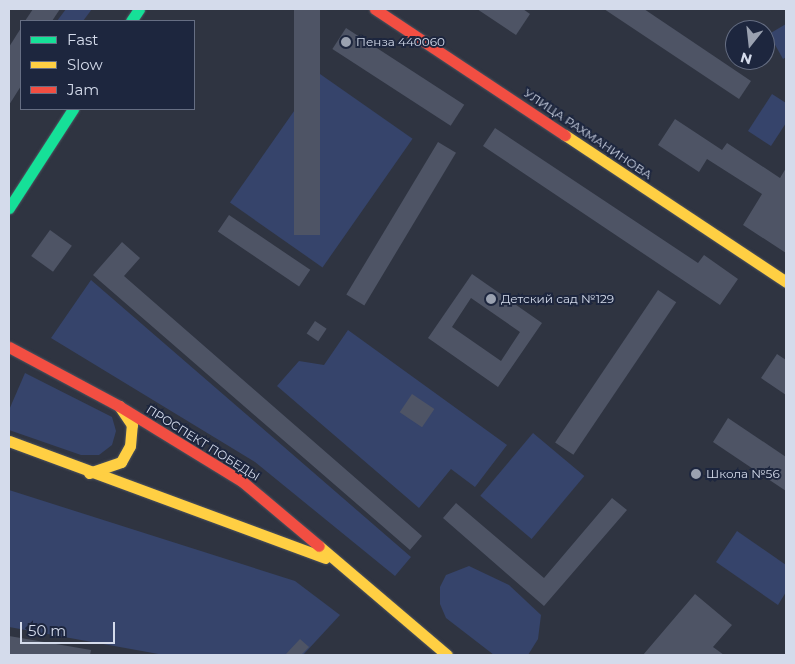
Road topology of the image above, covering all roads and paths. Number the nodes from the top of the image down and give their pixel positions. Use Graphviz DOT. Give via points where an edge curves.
graph roads {
  1 [pos="139,9"];
  2 [pos="375,9"];
  3 [pos="132,20"];
  4 [pos="72,110"];
  5 [pos="9,208"];
  6 [pos="786,282"];
  7 [pos="9,347"];
  8 [pos="119,406"];
  9 [pos="9,441"];
  10 [pos="89,473"];
  11 [pos="340,564"];
  12 [pos="447,655"];
  1 -- 3 [label="main road"];
  2 -- 6 [label="main road, УЛИЦА РАХМАНИНОВА"];
  4 -- 5 [label="main road"];
  7 -- 8 [label="main road, ПРОСПЕКТ ПОБЕДЫ"];
  8 -- 10 [label="main road" via="132,425 130,446 120,462"];
  8 -- 11 [label="main road, ПРОСПЕКТ ПОБЕДЫ" via="243,482"];
  9 -- 10 [label="main road, ПРОСПЕКТ ПОБЕДЫ"];
  10 -- 11 [label="main road, ПРОСПЕКТ ПОБЕДЫ"];
  11 -- 12 [label="main road, ПРОСПЕКТ ПОБЕДЫ"];
}
